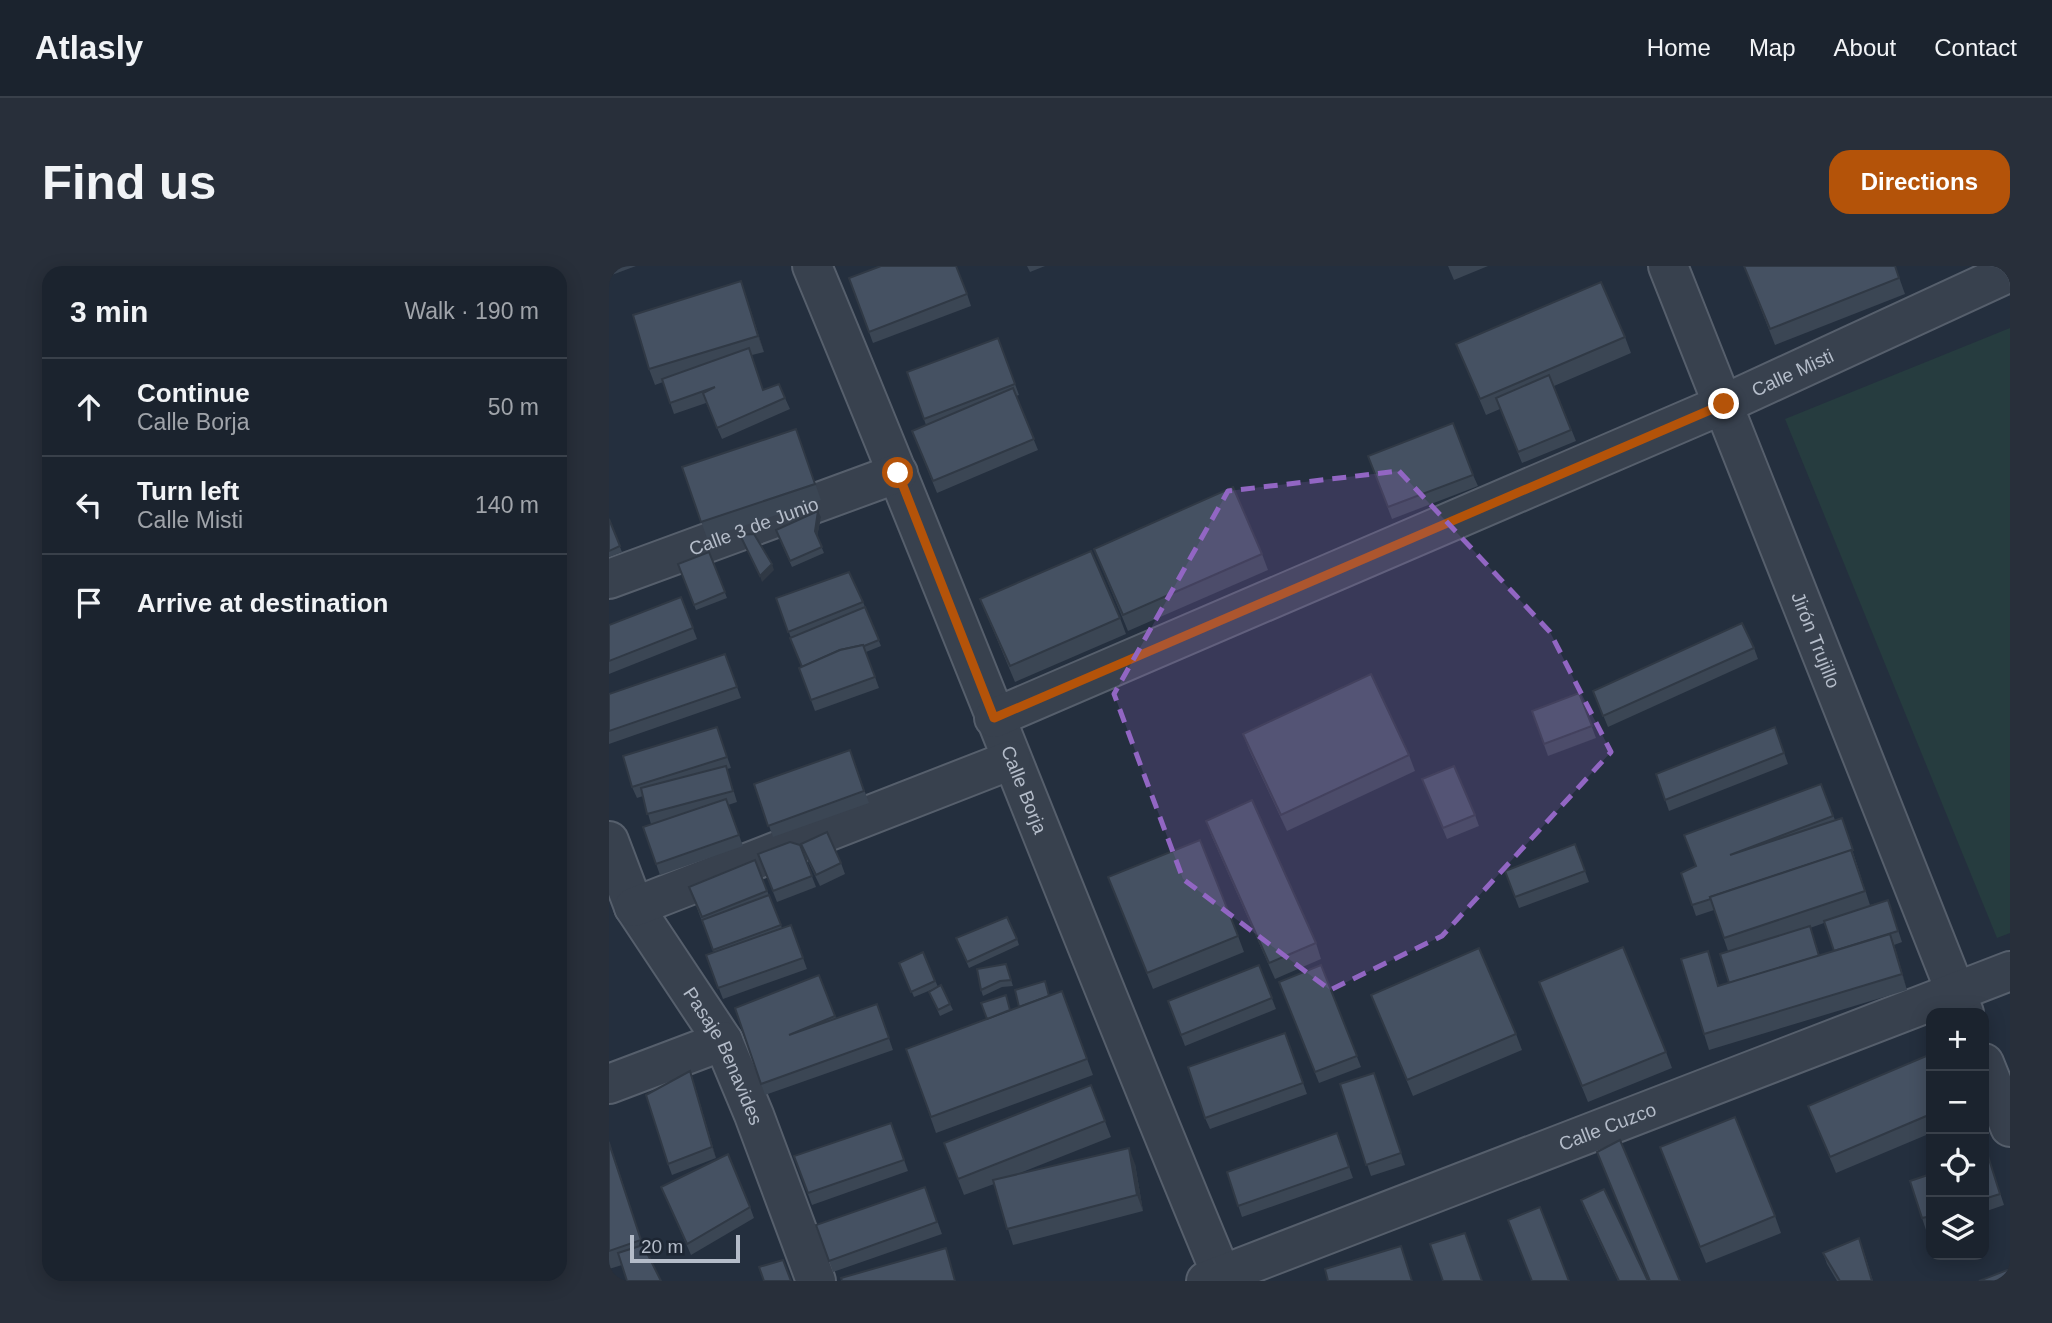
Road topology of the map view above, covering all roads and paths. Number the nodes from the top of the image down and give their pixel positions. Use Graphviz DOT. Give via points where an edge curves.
graph roads {
  1 [pos="812,266"];
  2 [pos="1668,266"];
  3 [pos="2010,272"];
  4 [pos="1724,404"];
  5 [pos="898,473"];
  6 [pos="609,579"];
  7 [pos="994,718"];
  8 [pos="1011,760"];
  9 [pos="609,841"];
  10 [pos="634,907"];
  11 [pos="2010,971"];
  12 [pos="1959,1003"];
  13 [pos="723,1041"];
  14 [pos="1987,1071"];
  15 [pos="609,1084"];
  16 [pos="2010,1127"];
  17 [pos="1217,1279"];
  18 [pos="815,1281"];
  1 -- 5 [label="street, Calle Borja"];
  2 -- 4 [label="street, Jirón Trujillo"];
  3 -- 4 [label="street, Calle Misti"];
  4 -- 7 [label="street, Calle Misti"];
  4 -- 12 [label="street, Jirón Trujillo"];
  5 -- 6 [label="street, Calle 3 de Junio"];
  5 -- 7 [label="street, Calle Borja"];
  7 -- 8 [label="street, Calle Borja"];
  8 -- 10 [label="street"];
  8 -- 17 [label="street, Calle Borja"];
  9 -- 10 [label="street, Pasaje Benavides"];
  10 -- 13 [label="street, Pasaje Benavides"];
  11 -- 12 [label="street, Calle Cuzco"];
  12 -- 17 [label="street, Calle Cuzco"];
  13 -- 15 [label="street"];
  13 -- 18 [label="street, Pasaje Benavides"];
  14 -- 16 [label="street"];
}
